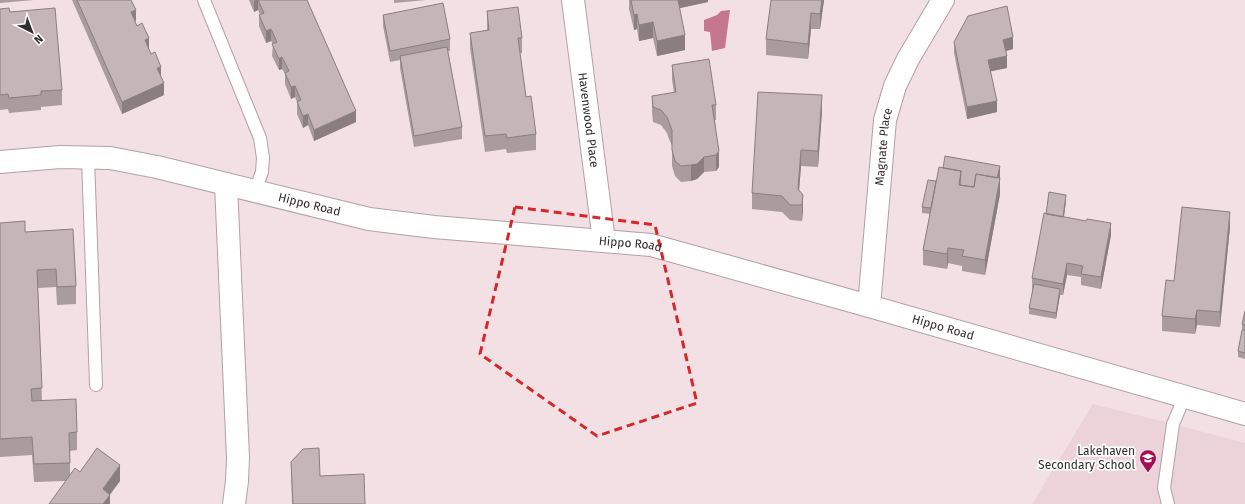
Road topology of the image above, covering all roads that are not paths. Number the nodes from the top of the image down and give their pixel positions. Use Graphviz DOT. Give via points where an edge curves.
graph roads {
  1 [pos="204,0"];
  2 [pos="573,0"];
  3 [pos="943,0"];
  4 [pos="88,158"];
  5 [pos="0,162"];
  6 [pos="226,184"];
  7 [pos="255,191"];
  8 [pos="604,241"];
  9 [pos="869,306"];
  10 [pos="96,385"];
  11 [pos="1185,396"];
  12 [pos="1245,414"];
  13 [pos="234,504"];
  14 [pos="1168,504"];
  1 -- 7 [label="lane" via="260,138 262,172"];
  2 -- 8 [label="street, Havenwood Place"];
  3 -- 9 [label="street, Magnate Place" via="908,59 895,86 885,120"];
  4 -- 5 [label="street, Hippo Road" via="60,157"];
  4 -- 6 [label="street, Hippo Road" via="110,158"];
  4 -- 10 [label="lane"];
  6 -- 7 [label="street, Hippo Road"];
  6 -- 13 [label="street" via="238,458"];
  7 -- 8 [label="street, Hippo Road" via="369,219"];
  8 -- 9 [label="street, Hippo Road" via="650,245"];
  9 -- 11 [label="street, Hippo Road"];
  11 -- 12 [label="street, Hippo Road"];
  11 -- 14 [label="lane" via="1173,424 1164,488"];
}
